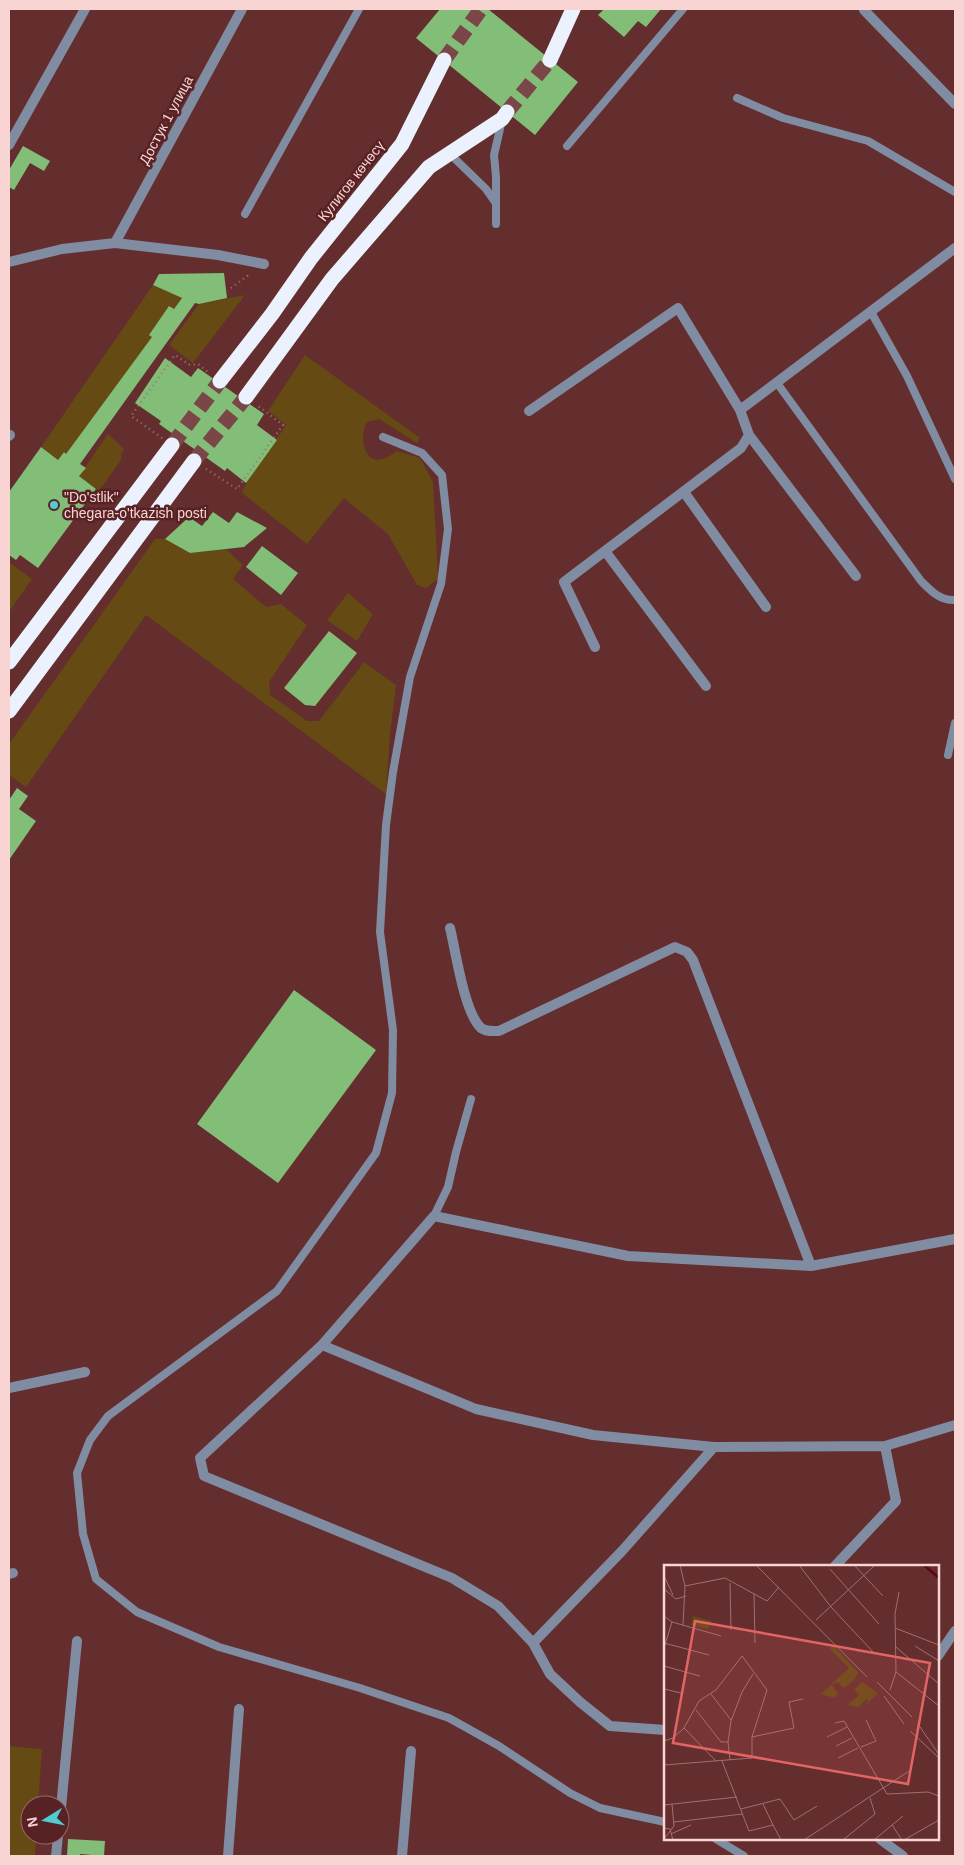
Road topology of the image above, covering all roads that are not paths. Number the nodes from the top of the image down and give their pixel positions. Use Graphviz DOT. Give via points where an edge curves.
graph roads {
  1 [pos="85,9"];
  2 [pos="242,9"];
  3 [pos="358,9"];
  4 [pos="573,9"];
  5 [pos="683,9"];
  6 [pos="864,10"];
  7 [pos="444,60"];
  8 [pos="550,60"];
  9 [pos="737,98"];
  10 [pos="955,104"];
  11 [pos="504,116"];
  12 [pos="9,145"];
  13 [pos="567,146"];
  14 [pos="449,154"];
  15 [pos="955,192"];
  16 [pos="495,202"];
  17 [pos="245,214"];
  18 [pos="496,224"];
  19 [pos="115,243"];
  20 [pos="955,248"];
  21 [pos="9,262"];
  22 [pos="264,264"];
  23 [pos="871,312"];
  24 [pos="220,381"];
  25 [pos="777,382"];
  26 [pos="246,396"];
  27 [pos="740,410"];
  28 [pos="529,411"];
  29 [pos="749,435"];
  30 [pos="382,438"];
  31 [pos="172,445"];
  32 [pos="194,461"];
  33 [pos="955,479"];
  34 [pos="684,492"];
  35 [pos="605,551"];
  36 [pos="856,576"];
  37 [pos="955,600"];
  38 [pos="766,607"];
  39 [pos="595,647"];
  40 [pos="9,662"];
  41 [pos="706,686"];
  42 [pos="9,711"];
  43 [pos="955,722"];
  44 [pos="948,755"];
  45 [pos="450,928"];
  46 [pos="471,1099"];
  47 [pos="434,1216"];
  48 [pos="955,1240"];
  49 [pos="811,1266"];
  50 [pos="322,1345"];
  51 [pos="85,1372"];
  52 [pos="9,1388"];
  53 [pos="955,1425"];
  54 [pos="884,1446"];
  55 [pos="714,1447"];
  56 [pos="836,1565"];
  57 [pos="955,1631"];
  58 [pos="77,1641"];
  59 [pos="533,1643"];
  60 [pos="939,1655"];
  61 [pos="239,1709"];
  62 [pos="664,1730"];
  63 [pos="412,1751"];
  64 [pos="62,1795"];
  65 [pos="664,1822"];
  66 [pos="718,1840"];
  67 [pos="881,1840"];
  68 [pos="228,1856"];
  69 [pos="402,1856"];
  70 [pos="744,1856"];
  71 [pos="903,1856"];
  1 -- 12 [label="street"];
  2 -- 19 [label="street, Достук 1 улица"];
  3 -- 17 [label="lane"];
  4 -- 8 [label="highway"];
  5 -- 13 [label="lane"];
  6 -- 10 [label="street"];
  7 -- 24 [label="highway, Кулигов көчөсү" via="402,144 311,258"];
  9 -- 15 [label="lane" via="783,118 868,141"];
  11 -- 14 [label="highway"];
  11 -- 16 [label="lane" via="494,155"];
  14 -- 16 [label="lane"];
  14 -- 26 [label="highway" via="430,167 332,280"];
  16 -- 18 [label="lane"];
  19 -- 21 [label="street" via="62,249"];
  19 -- 22 [label="street"];
  20 -- 23 [label="street"];
  23 -- 25 [label="street"];
  23 -- 33 [label="lane" via="907,376"];
  25 -- 27 [label="street"];
  25 -- 37 [label="lane" via="921,581 936,596"];
  27 -- 28 [label="street" via="678,308"];
  27 -- 29 [label="street"];
  29 -- 34 [label="street" via="741,448"];
  29 -- 36 [label="street"];
  30 -- 65 [label="lane" via="422,453 442,475 448,529 441,584 410,677 386,825 380,932 393,1030 392,1094 376,1153 278,1291 108,1416 90,1440 77,1472 83,1534 96,1579 137,1612 219,1647 449,1718 600,1808"];
  31 -- 40 [label="highway"];
  32 -- 42 [label="highway"];
  34 -- 35 [label="street"];
  34 -- 38 [label="street"];
  35 -- 39 [label="street" via="564,582"];
  35 -- 41 [label="street"];
  43 -- 44 [label="lane"];
  45 -- 49 [label="street" via="474,1018 482,1029 489,1032 499,1031 675,947 687,952 693,960"];
  46 -- 47 [label="lane" via="448,1187"];
  47 -- 49 [label="street" via="628,1256"];
  47 -- 50 [label="street"];
  48 -- 49 [label="street"];
  50 -- 55 [label="street" via="476,1409 593,1434"];
  50 -- 59 [label="street" via="200,1458 204,1476 452,1578 498,1606"];
  51 -- 52 [label="street"];
  53 -- 54 [label="street"];
  54 -- 55 [label="street"];
  54 -- 56 [label="street" via="896,1501"];
  55 -- 59 [label="street" via="622,1551"];
  57 -- 60 [label="street"];
  58 -- 64 [label="street"];
  59 -- 62 [label="street" via="550,1674 610,1726"];
  61 -- 68 [label="street"];
  63 -- 69 [label="street"];
  66 -- 70 [label="lane"];
  67 -- 71 [label="street"];
}
